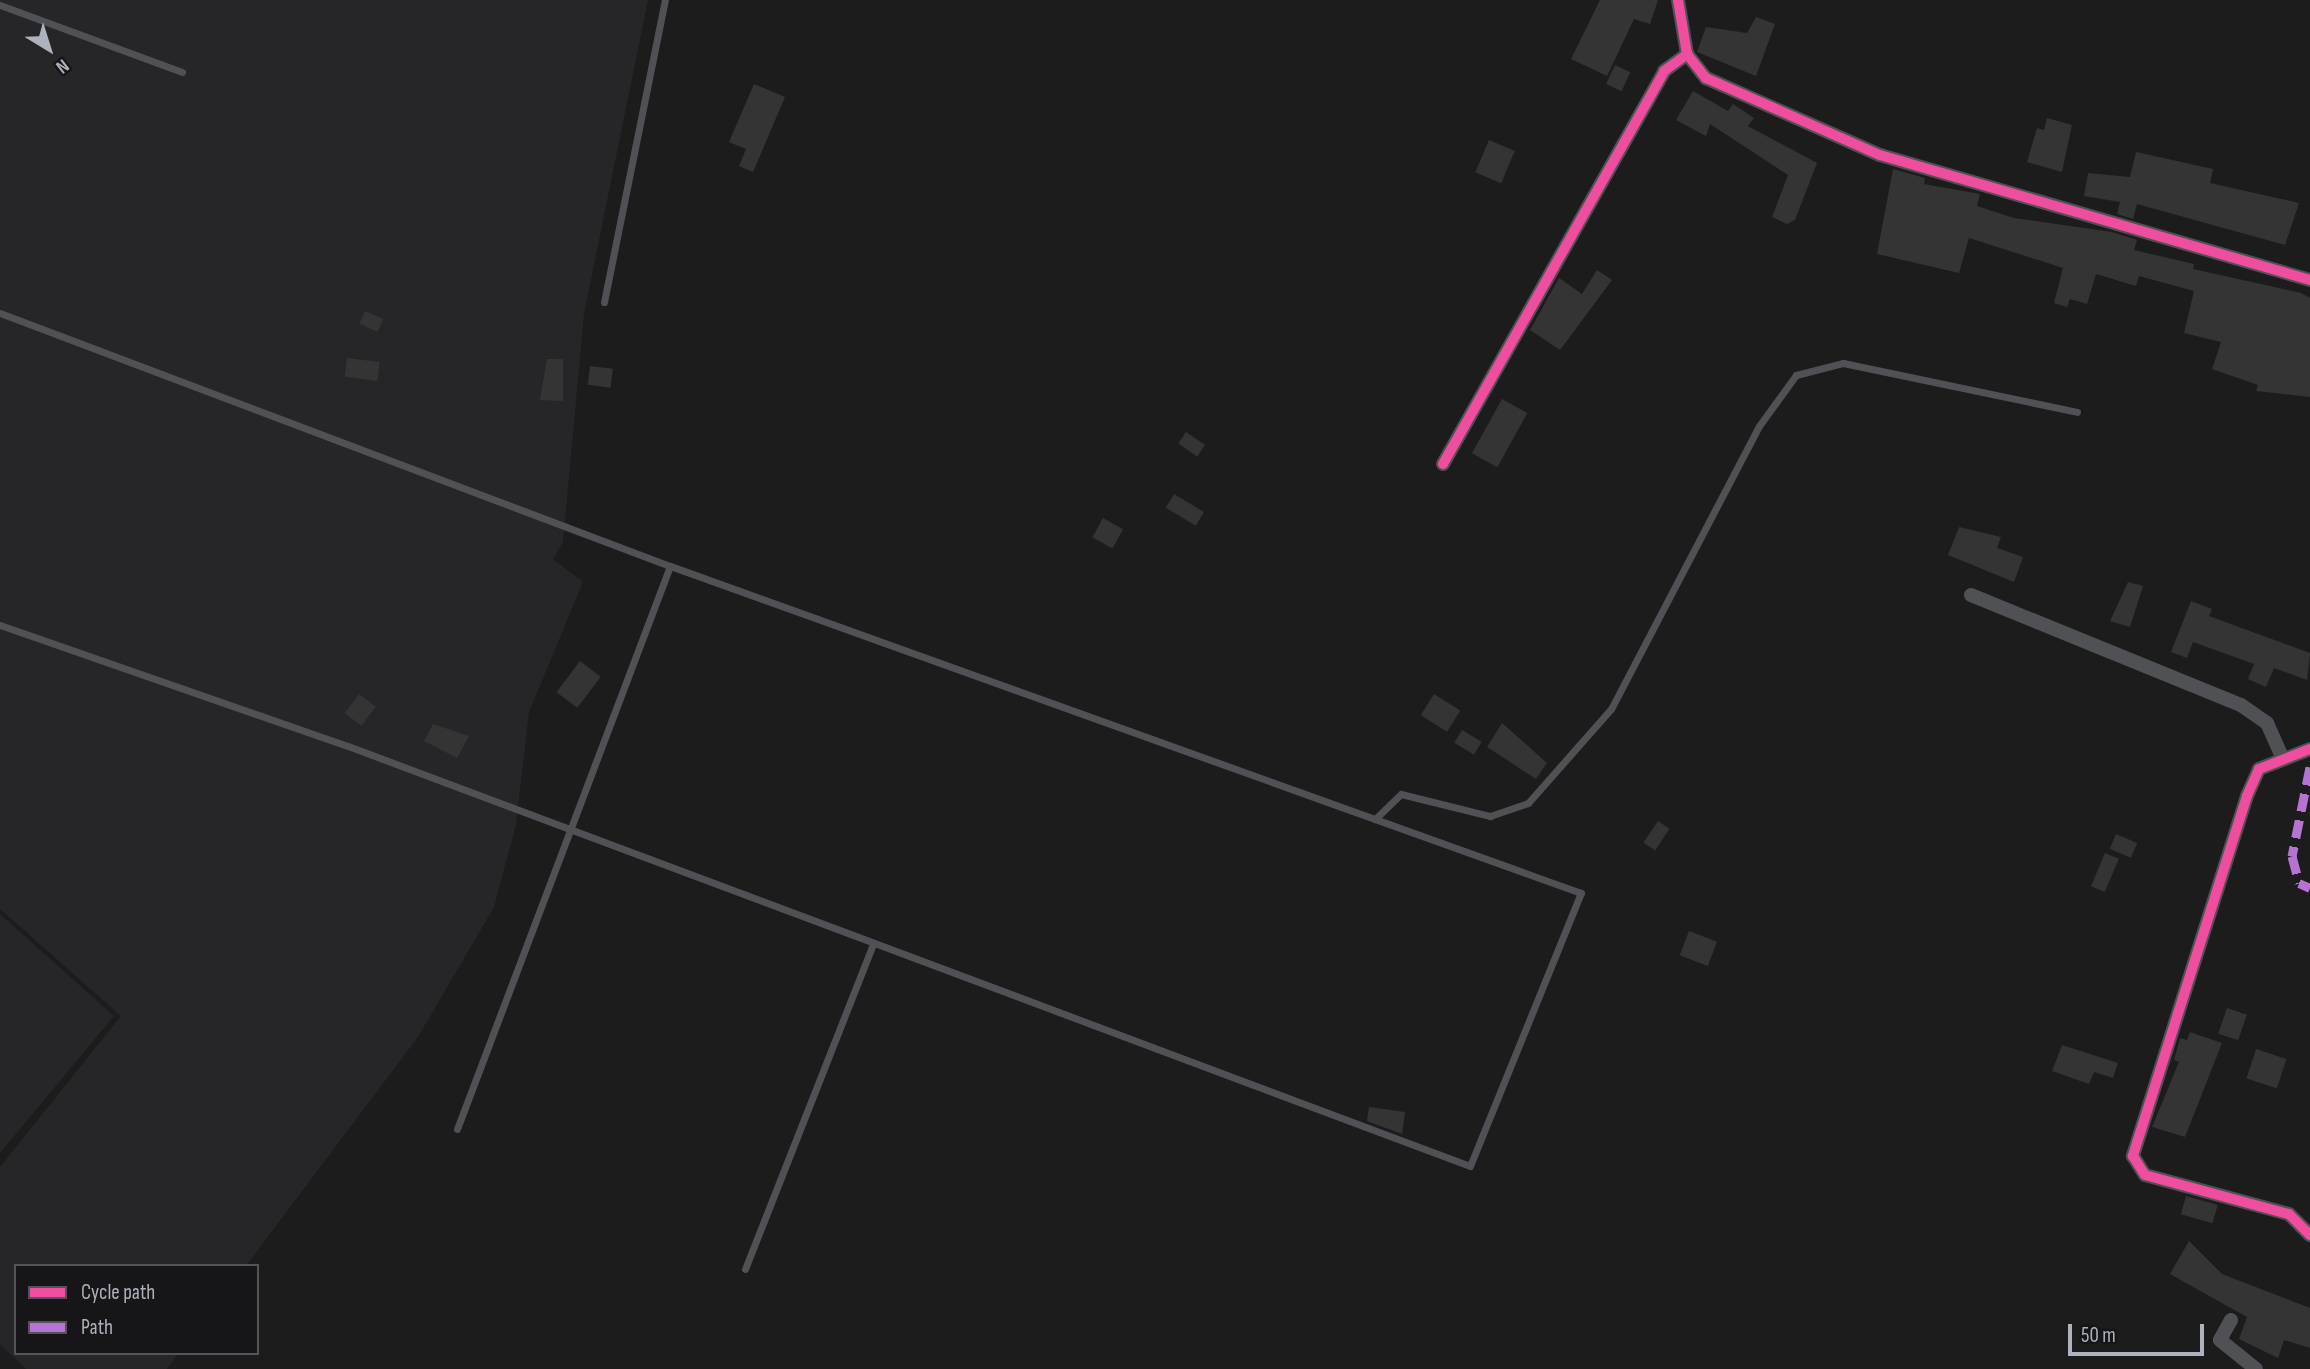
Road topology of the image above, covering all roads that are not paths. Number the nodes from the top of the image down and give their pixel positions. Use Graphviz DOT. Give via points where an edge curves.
graph roads {
  1 [pos="665,0"];
  2 [pos="1678,0"];
  3 [pos="0,5"];
  4 [pos="1687,54"];
  5 [pos="181,72"];
  6 [pos="2310,280"];
  7 [pos="604,302"];
  8 [pos="0,313"];
  9 [pos="2077,412"];
  10 [pos="1443,464"];
  11 [pos="670,566"];
  12 [pos="1971,594"];
  13 [pos="0,625"];
  14 [pos="2310,749"];
  15 [pos="2282,757"];
  16 [pos="1375,818"];
  17 [pos="568,830"];
  18 [pos="873,944"];
  19 [pos="457,1129"];
  20 [pos="2310,1235"];
  21 [pos="745,1269"];
  22 [pos="2231,1320"];
  23 [pos="2256,1369"];
  1 -- 7 [label="lane"];
  2 -- 4 [label="street"];
  3 -- 5 [label="lane"];
  4 -- 6 [label="street" via="1706,78 1880,155"];
  4 -- 10 [label="street" via="1664,71"];
  8 -- 11 [label="lane"];
  9 -- 16 [label="lane" via="1843,363 1796,375 1759,426 1611,709 1528,803 1490,816 1401,794"];
  11 -- 16 [label="lane"];
  11 -- 17 [label="lane"];
  12 -- 15 [label="street" via="2241,705 2267,723"];
  13 -- 17 [label="lane"];
  14 -- 15 [label="street"];
  15 -- 20 [label="street" via="2259,769 2247,796 2133,1156 2145,1175 2289,1214"];
  16 -- 18 [label="lane" via="1581,893 1470,1166"];
  17 -- 18 [label="lane"];
  17 -- 19 [label="lane"];
  18 -- 21 [label="lane"];
  22 -- 23 [label="street" via="2220,1340"];
}
